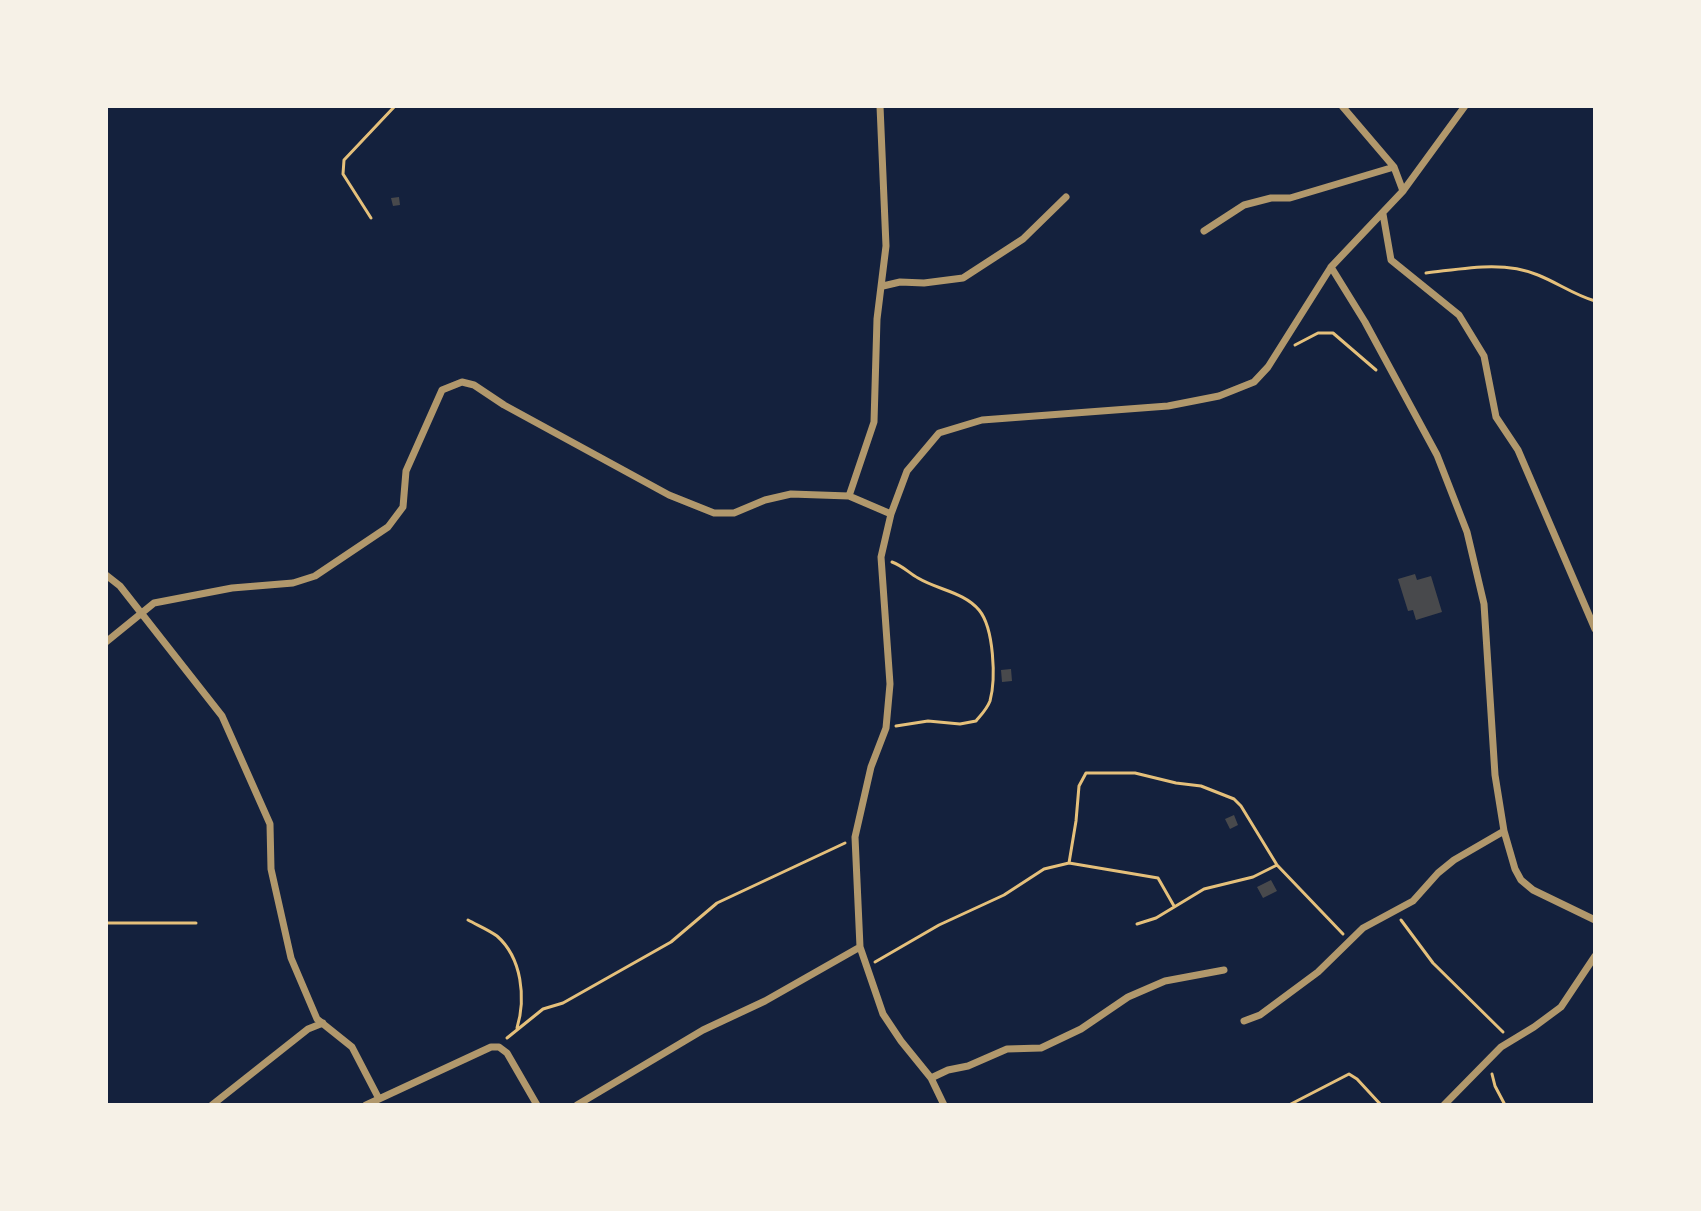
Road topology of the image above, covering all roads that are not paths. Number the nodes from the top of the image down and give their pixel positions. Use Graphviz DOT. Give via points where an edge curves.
graph roads {
  1 [pos="880,106"];
  2 [pos="1342,106"];
  3 [pos="1465,106"];
  4 [pos="1394,167"];
  5 [pos="1403,191"];
  6 [pos="1066,197"];
  7 [pos="1383,214"];
  8 [pos="1204,231"];
  9 [pos="1331,267"];
  10 [pos="883,286"];
  11 [pos="849,496"];
  12 [pos="891,514"];
  13 [pos="106,575"];
  14 [pos="139,613"];
  15 [pos="1595,629"];
  16 [pos="106,642"];
  17 [pos="1504,831"];
  18 [pos="1595,920"];
  19 [pos="860,947"];
  20 [pos="1595,956"];
  21 [pos="1224,970"];
  22 [pos="1244,1021"];
  23 [pos="323,1023"];
  24 [pos="931,1078"];
  25 [pos="378,1097"];
  26 [pos="212,1105"];
  27 [pos="366,1105"];
  28 [pos="537,1105"];
  29 [pos="577,1105"];
  30 [pos="944,1105"];
  31 [pos="1444,1105"];
  1 -- 10 [label="street"];
  2 -- 4 [label="street"];
  3 -- 5 [label="street"];
  4 -- 5 [label="street"];
  4 -- 8 [label="street" via="1290,198 1244,205"];
  5 -- 7 [label="street"];
  6 -- 10 [label="street" via="1023,239 963,278"];
  7 -- 9 [label="street"];
  7 -- 15 [label="street" via="1391,260 1459,315 1484,356 1496,417 1518,450"];
  9 -- 12 [label="street" via="1254,382 1219,396 1168,406 982,420 939,433 907,471"];
  9 -- 17 [label="street" via="1437,455 1467,532 1484,604 1491,743"];
  10 -- 11 [label="street" via="874,422"];
  11 -- 12 [label="street"];
  11 -- 14 [label="street" via="791,494 734,513 714,513 669,495 462,382 442,390 406,471 403,507 388,527 315,576 154,603"];
  12 -- 19 [label="street" via="881,557 890,684 886,728 855,837"];
  13 -- 14 [label="street"];
  14 -- 16 [label="street"];
  14 -- 23 [label="street" via="222,716 255,786 270,824 271,869 291,958"];
  17 -- 18 [label="street" via="1521,880"];
  17 -- 22 [label="street" via="1454,860 1413,901 1363,928 1318,972 1273,1007"];
  19 -- 24 [label="street" via="883,1014"];
  19 -- 29 [label="street" via="703,1030"];
  20 -- 31 [label="street" via="1561,1007 1493,1055"];
  21 -- 24 [label="street" via="1165,981 1041,1048 1007,1049"];
  23 -- 25 [label="street" via="352,1047"];
  23 -- 26 [label="street" via="308,1029"];
  24 -- 30 [label="street"];
  25 -- 27 [label="street"];
  25 -- 28 [label="street" via="499,1047"];
}
